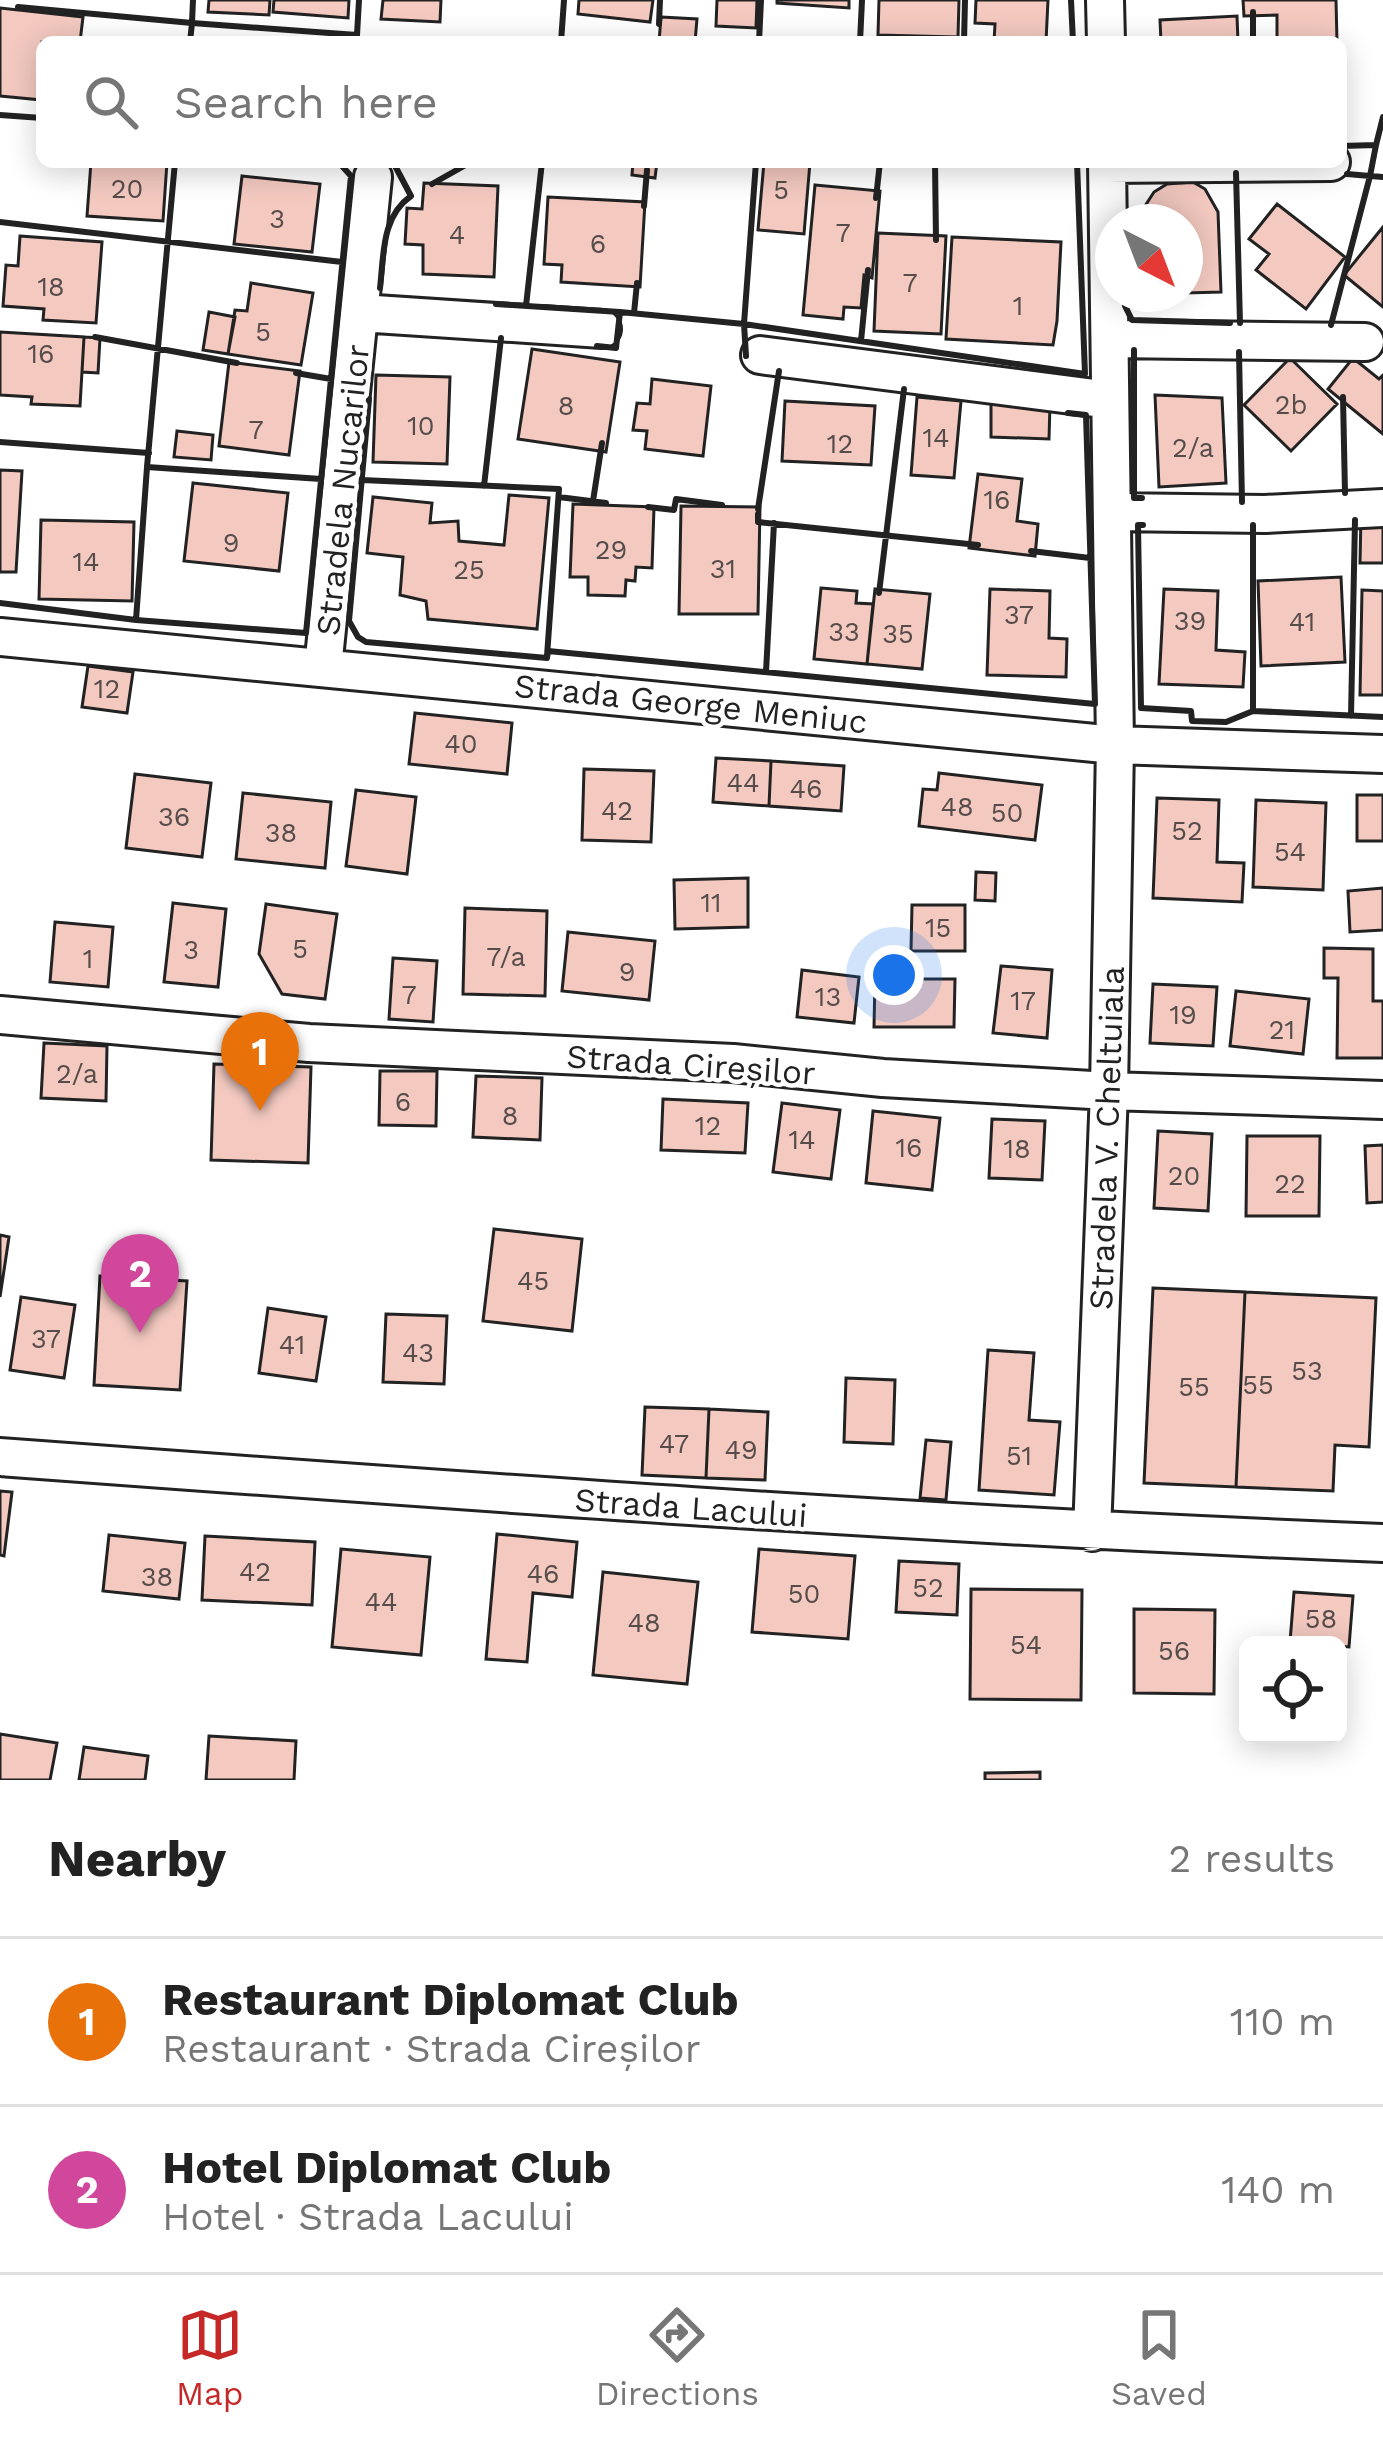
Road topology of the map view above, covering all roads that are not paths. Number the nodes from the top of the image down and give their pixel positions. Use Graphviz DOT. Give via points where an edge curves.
graph roads {
  1 [pos="1105,0"];
  2 [pos="1106,36"];
  3 [pos="1107,168"];
  4 [pos="373,177"];
  5 [pos="360,313"];
  6 [pos="602,329"];
  7 [pos="1110,339"];
  8 [pos="1365,342"];
  9 [pos="760,355"];
  10 [pos="1110,400"];
  11 [pos="1383,508"];
  12 [pos="1112,512"];
  13 [pos="0,637"];
  14 [pos="323,668"];
  15 [pos="1115,745"];
  16 [pos="1383,754"];
  17 [pos="0,1015"];
  18 [pos="1109,1091"];
  19 [pos="1383,1100"];
  20 [pos="0,1457"];
  21 [pos="1092,1532"];
  22 [pos="1383,1543"];
  1 -- 2 [label="street"];
  3 -- 7 [label="street, Stradela V. Cheltuiala"];
  4 -- 5 [label="street, Stradela Nucarilor"];
  5 -- 6 [label="street, Stradela Nucarilor"];
  5 -- 14 [label="street, Stradela Nucarilor"];
  7 -- 8 [label="street"];
  7 -- 10 [label="street, Stradela V. Cheltuiala"];
  9 -- 10 [label="street"];
  10 -- 12 [label="street, Stradela V. Cheltuiala"];
  11 -- 12 [label="street"];
  12 -- 15 [label="street, Stradela V. Cheltuiala"];
  13 -- 14 [label="street, Strada George Meniuc"];
  14 -- 15 [label="street, Strada George Meniuc"];
  15 -- 16 [label="street, Strada George Meniuc"];
  15 -- 18 [label="street, Stradela V. Cheltuiala"];
  17 -- 18 [label="street, Strada Cireșilor" via="309,1043"];
  18 -- 19 [label="street, Strada Cireșilor"];
  18 -- 21 [label="street, Stradela V. Cheltuiala"];
  20 -- 21 [label="street, Strada Lacului"];
  21 -- 22 [label="street, Strada Lacului"];
}
